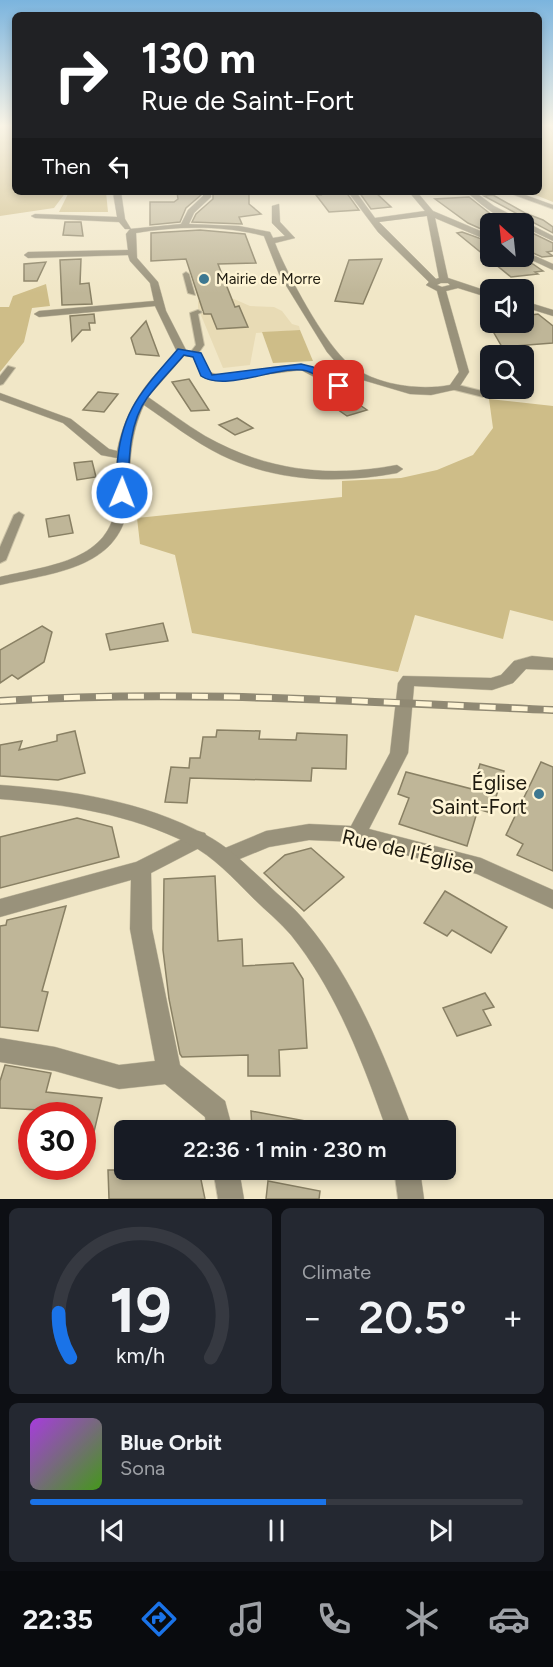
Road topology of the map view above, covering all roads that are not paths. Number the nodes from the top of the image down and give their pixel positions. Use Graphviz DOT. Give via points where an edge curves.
graph roads {
  1 [pos="117,195"];
  2 [pos="207,195"];
  3 [pos="354,195"];
  4 [pos="415,195"];
  5 [pos="475,195"];
  6 [pos="519,195"];
  7 [pos="276,206"];
  8 [pos="553,207"];
  9 [pos="430,213"];
  10 [pos="501,213"];
  11 [pos="35,216"];
  12 [pos="121,220"];
  13 [pos="374,220"];
  14 [pos="183,227"];
  15 [pos="534,229"];
  16 [pos="133,231"];
  17 [pos="480,234"];
  18 [pos="553,238"];
  19 [pos="272,241"];
  20 [pos="130,252"];
  21 [pos="28,255"];
  22 [pos="534,258"];
  23 [pos="553,267"];
  24 [pos="186,274"];
  25 [pos="447,286"];
  26 [pos="192,293"];
  27 [pos="480,293"];
  28 [pos="158,303"];
  29 [pos="534,307"];
  30 [pos="198,312"];
  31 [pos="553,313"];
  32 [pos="39,314"];
  33 [pos="182,351"];
  34 [pos="194,353"];
  35 [pos="11,368"];
  36 [pos="0,382"];
  37 [pos="339,386"];
  38 [pos="454,387"];
  39 [pos="480,393"];
  40 [pos="0,396"];
  41 [pos="141,398"];
  42 [pos="123,456"];
  43 [pos="397,469"];
  44 [pos="19,515"];
  45 [pos="0,560"];
  46 [pos="0,580"];
  47 [pos="553,664"];
  48 [pos="0,792"];
  49 [pos="357,834"];
  50 [pos="198,839"];
  51 [pos="225,857"];
  52 [pos="141,869"];
  53 [pos="553,900"];
  54 [pos="0,908"];
  55 [pos="0,1050"];
  56 [pos="169,1072"];
  57 [pos="218,1120"];
  58 [pos="396,1120"];
  59 [pos="228,1180"];
  60 [pos="408,1180"];
  61 [pos="231,1199"];
  62 [pos="411,1199"];
  1 -- 12 [label="street"];
  2 -- 14 [label="street"];
  3 -- 13 [label="street"];
  4 -- 9 [label="street"];
  5 -- 10 [label="street"];
  6 -- 8 [label="street"];
  7 -- 19 [label="street" via="276,223 291,238"];
  9 -- 13 [label="street"];
  9 -- 17 [label="street"];
  9 -- 25 [label="street"];
  11 -- 12 [label="street"];
  12 -- 16 [label="street"];
  13 -- 25 [label="street" via="434,281"];
  14 -- 16 [label="street"];
  14 -- 19 [label="street" via="259,231"];
  15 -- 18 [label="street"];
  16 -- 20 [label="street"];
  19 -- 38 [label="street" via="283,274 345,366 360,376 410,391"];
  20 -- 21 [label="street"];
  20 -- 28 [label="street" via="137,266 154,282"];
  22 -- 23 [label="street"];
  24 -- 26 [label="lane"];
  25 -- 27 [label="street"];
  25 -- 38 [label="street" via="445,303 464,372"];
  28 -- 32 [label="street"];
  28 -- 33 [label="street"];
  29 -- 31 [label="street"];
  30 -- 34 [label="lane" via="194,314 200,345"];
  33 -- 34 [label="street"];
  33 -- 41 [label="street"];
  34 -- 37 [label="street" via="210,377 301,367"];
  35 -- 36 [label="lane"];
  38 -- 39 [label="lane"];
  40 -- 42 [label="street" via="67,422 105,452"];
  41 -- 42 [label="street" via="133,413"];
  41 -- 43 [label="street" via="203,440 232,455 277,470 310,477 352,477"];
  42 -- 46 [label="street" via="122,512 117,527 103,545 70,562"];
  44 -- 45 [label="lane"];
  47 -- 49 [label="street" via="520,665 507,679 492,684 409,680 399,753"];
  48 -- 50 [label="street" via="102,806 151,819"];
  49 -- 51 [label="street, Rue de l'Église" via="309,832 266,839"];
  49 -- 53 [label="street, Rue de l'Église" via="481,867"];
  50 -- 51 [label="street"];
  50 -- 52 [label="street"];
  51 -- 58 [label="street" via="301,932 338,988 374,1059"];
  52 -- 54 [label="street"];
  52 -- 56 [label="street" via="141,929"];
  55 -- 56 [label="street" via="55,1059 119,1077"];
  56 -- 57 [label="street" via="216,1110"];
  59 -- 61 [label="street"];
  60 -- 62 [label="street"];
}
